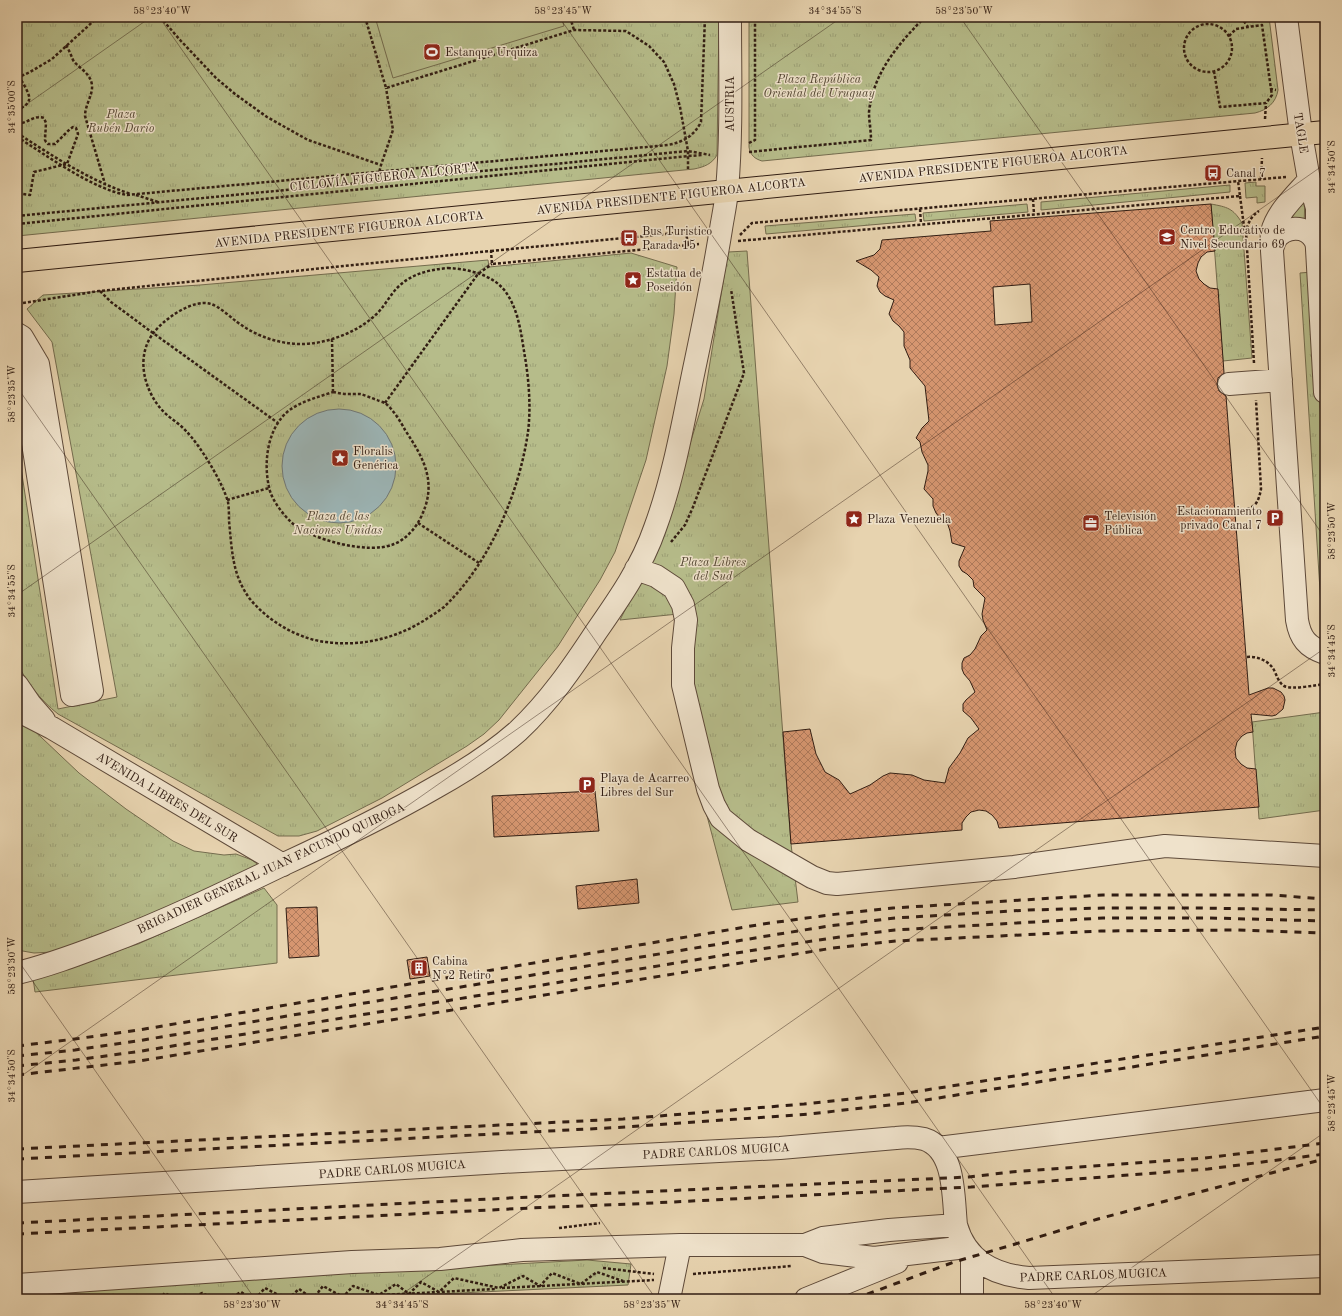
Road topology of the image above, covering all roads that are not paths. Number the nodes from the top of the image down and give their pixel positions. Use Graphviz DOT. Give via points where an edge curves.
graph roads {
  1 [pos="730,17"];
  2 [pos="1286,17"];
  3 [pos="1325,132"];
  4 [pos="1301,134"];
  5 [pos="1308,177"];
  6 [pos="727,190"];
  7 [pos="1321,214"];
  8 [pos="1317,249"];
  9 [pos="1272,251"];
  10 [pos="17,261"];
  11 [pos="17,334"];
  12 [pos="17,363"];
  13 [pos="1281,380"];
  14 [pos="1229,384"];
  15 [pos="1325,392"];
  16 [pos="636,569"];
  17 [pos="1325,654"];
  18 [pos="17,685"];
  19 [pos="17,710"];
  20 [pos="52,728"];
  21 [pos="1325,856"];
  22 [pos="282,865"];
  23 [pos="22,968"];
  24 [pos="1325,1100"];
  25 [pos="938,1148"];
  26 [pos="20,1192"];
  27 [pos="956,1225"];
  28 [pos="805,1244"];
  29 [pos="680,1245"];
  30 [pos="969,1251"];
  31 [pos="917,1253"];
  32 [pos="1325,1266"];
  33 [pos="17,1285"];
  34 [pos="669,1299"];
  35 [pos="806,1299"];
  36 [pos="972,1299"];
  1 -- 6 [label="street, AUSTRIA"];
  2 -- 4 [label="street, TAGLE"];
  3 -- 4 [label="main road, AVENIDA PRESIDENTE FIGUEROA ALCORTA"];
  4 -- 5 [label="street, TAGLE"];
  4 -- 6 [label="main road, AVENIDA PRESIDENTE FIGUEROA ALCORTA"];
  5 -- 7 [label="street, TAGLE"];
  5 -- 9 [label="street" via="1278,219 1272,232"];
  6 -- 10 [label="main road, AVENIDA PRESIDENTE FIGUEROA ALCORTA"];
  6 -- 16 [label="street, BRIGADIER GENERAL JUAN FACUNDO QUIROGA" via="703,326 671,476 654,530"];
  7 -- 8 [label="street, TAGLE"];
  8 -- 9 [label="street" via="1308,232 1289,229 1274,241"];
  8 -- 15 [label="street, TAGLE"];
  9 -- 13 [label="street"];
  11 -- 12 [label="street" via="22,337 38,364 92,691 72,695 22,372"];
  13 -- 14 [label="street"];
  13 -- 17 [label="street" via="1297,620 1304,640"];
  16 -- 21 [label="street" via="656,576 674,588 683,605 686,620 683,685 708,789 721,818 748,840 812,877 837,884 1014,867 1165,846"];
  16 -- 22 [label="street, BRIGADIER GENERAL JUAN FACUNDO QUIROGA" via="572,668 539,709 499,747 400,808"];
  18 -- 20 [label="street, AVENIDA LIBRES DEL SUR"];
  19 -- 20 [label="street, AVENIDA LIBRES DEL SUR"];
  20 -- 22 [label="street, AVENIDA LIBRES DEL SUR"];
  22 -- 23 [label="street, BRIGADIER GENERAL JUAN FACUNDO QUIROGA" via="126,936 77,955"];
  24 -- 25 [label="street"];
  25 -- 26 [label="street, PADRE CARLOS MUGICA" via="932,1143 913,1137 780,1148 502,1162"];
  25 -- 27 [label="street, PADRE CARLOS MUGICA" via="949,1164"];
  27 -- 28 [label="street" via="823,1238"];
  27 -- 30 [label="street, PADRE CARLOS MUGICA"];
  28 -- 29 [label="street"];
  28 -- 31 [label="street" via="824,1252 874,1258"];
  29 -- 33 [label="street" via="522,1250 440,1259 352,1262"];
  29 -- 34 [label="street"];
  30 -- 31 [label="street"];
  30 -- 32 [label="street, PADRE CARLOS MUGICA" via="991,1269 1006,1275 1029,1278"];
  30 -- 36 [label="street"];
  31 -- 35 [label="street"];
}
